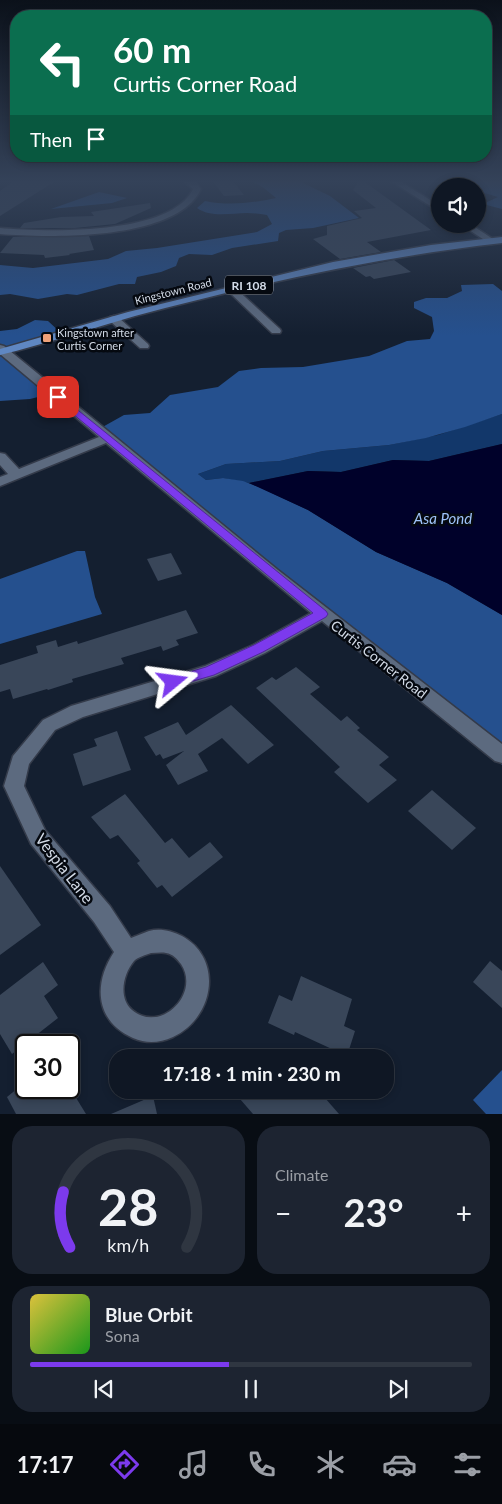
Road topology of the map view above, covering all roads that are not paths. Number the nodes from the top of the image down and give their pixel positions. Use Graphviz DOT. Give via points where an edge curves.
graph roads {
  1 [pos="8,232"];
  2 [pos="81,232"];
  3 [pos="483,233"];
  4 [pos="497,240"];
  5 [pos="231,289"];
  6 [pos="114,319"];
  7 [pos="276,331"];
  8 [pos="144,346"];
  9 [pos="1,350"];
  10 [pos="107,438"];
  11 [pos="0,457"];
  12 [pos="17,475"];
  13 [pos="0,482"];
  14 [pos="322,614"];
  15 [pos="502,755"];
  16 [pos="127,952"];
  1 -- 2 [label="street"];
  3 -- 4 [label="street"];
  4 -- 5 [label="main road, Kingstown Road / RI 108" via="367,258"];
  5 -- 6 [label="main road, Kingstown Road / RI 108"];
  5 -- 7 [label="street"];
  6 -- 8 [label="street"];
  6 -- 9 [label="main road, Kingstown Road / RI 108"];
  9 -- 10 [label="street, Curtis Corner Road"];
  10 -- 12 [label="street"];
  10 -- 14 [label="street, Curtis Corner Road"];
  11 -- 12 [label="street"];
  12 -- 13 [label="street"];
  14 -- 15 [label="street, Curtis Corner Road"];
  14 -- 16 [label="street, Vespia Lane" via="259,649 210,671 77,711 50,725 20,762 14,786 38,837 102,914"];
  16 -- 16 [label="street" via="112,978 111,994 122,1018 146,1030 160,1030 174,1024 185,1015 198,990 195,964 188,953 167,940 153,940"];
}
